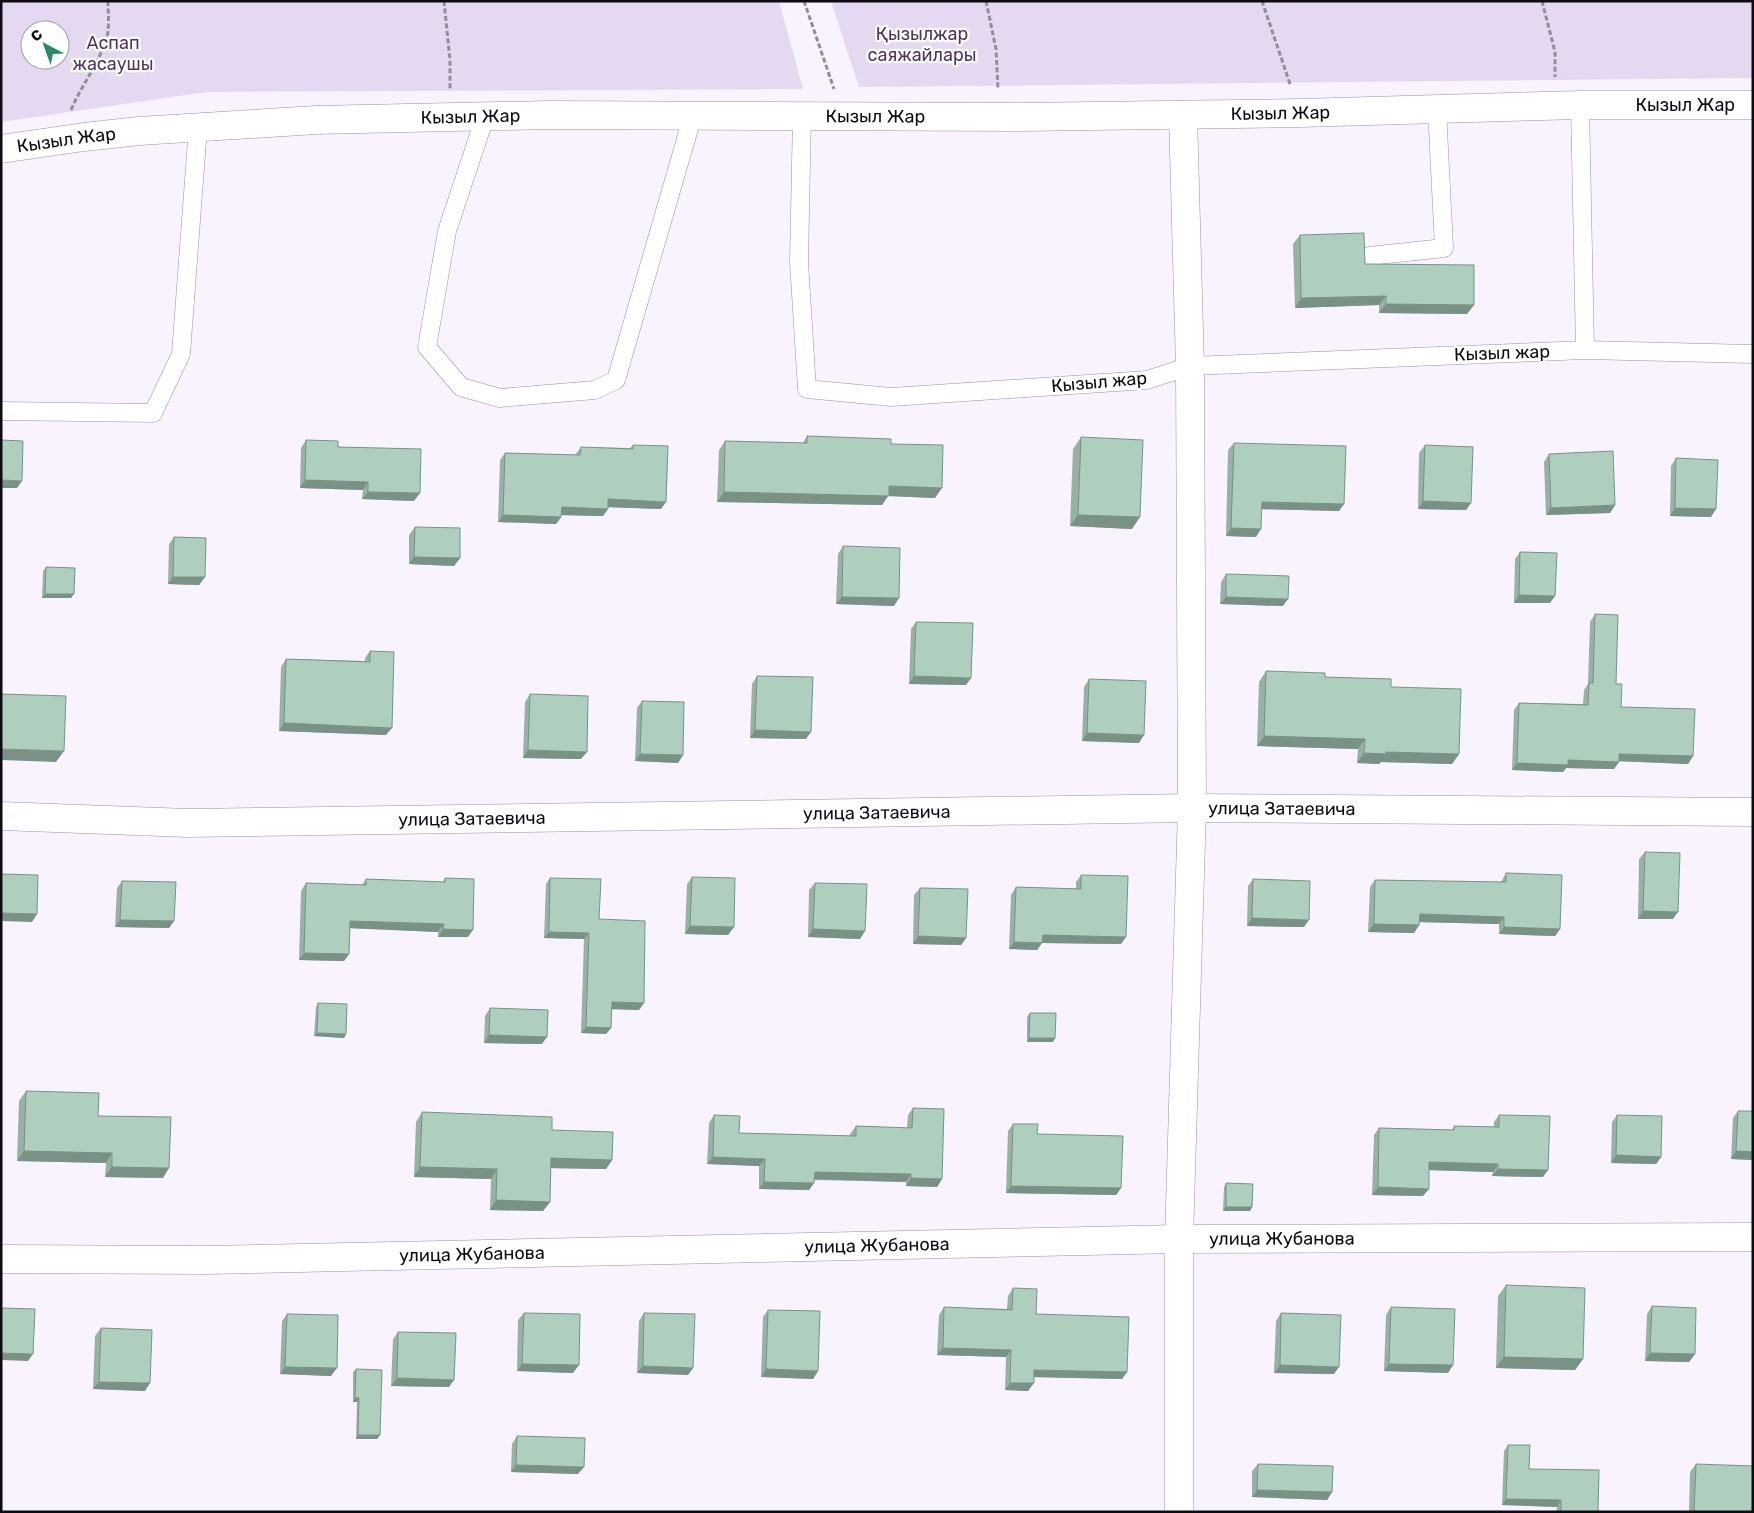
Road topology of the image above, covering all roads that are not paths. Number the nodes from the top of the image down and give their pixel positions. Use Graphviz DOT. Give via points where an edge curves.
graph roads {
  1 [pos="1580,106"];
  2 [pos="1753,106"];
  3 [pos="1437,109"];
  4 [pos="693,115"];
  5 [pos="1183,115"];
  6 [pos="802,116"];
  7 [pos="485,117"];
  8 [pos="198,126"];
  9 [pos="1,149"];
  10 [pos="1370,256"];
  11 [pos="1584,350"];
  12 [pos="1753,354"];
  13 [pos="1190,366"];
  14 [pos="1,411"];
  15 [pos="1192,808"];
  16 [pos="1753,812"];
  17 [pos="1,816"];
  18 [pos="1753,1237"];
  19 [pos="1179,1239"];
  20 [pos="1,1259"];
  21 [pos="1179,1512"];
  1 -- 2 [label="street, Кызыл Жар"];
  1 -- 3 [label="street, Кызыл Жар"];
  1 -- 11 [label="lane"];
  3 -- 5 [label="street, Кызыл Жар"];
  3 -- 10 [label="lane" via="1444,248"];
  4 -- 6 [label="street, Кызыл Жар"];
  4 -- 7 [label="street, Кызыл Жар"];
  4 -- 7 [label="lane" via="616,380 595,390 500,398 462,387 427,348 448,231"];
  5 -- 6 [label="street, Кызыл Жар"];
  5 -- 13 [label="street"];
  6 -- 13 [label="lane, Кызыл жар" via="799,262 807,389 891,397 1147,380"];
  7 -- 8 [label="street, Кызыл Жар"];
  8 -- 9 [label="street, Кызыл Жар"];
  8 -- 14 [label="lane" via="181,354 153,413"];
  11 -- 12 [label="lane, Кызыл жар"];
  11 -- 13 [label="lane, Кызыл жар"];
  13 -- 15 [label="street"];
  15 -- 16 [label="street, улица Затаевича"];
  15 -- 17 [label="street, улица Затаевича" via="188,823"];
  15 -- 19 [label="street"];
  18 -- 19 [label="street, улица Жубанова"];
  19 -- 20 [label="street, улица Жубанова" via="205,1260"];
  19 -- 21 [label="street"];
}
